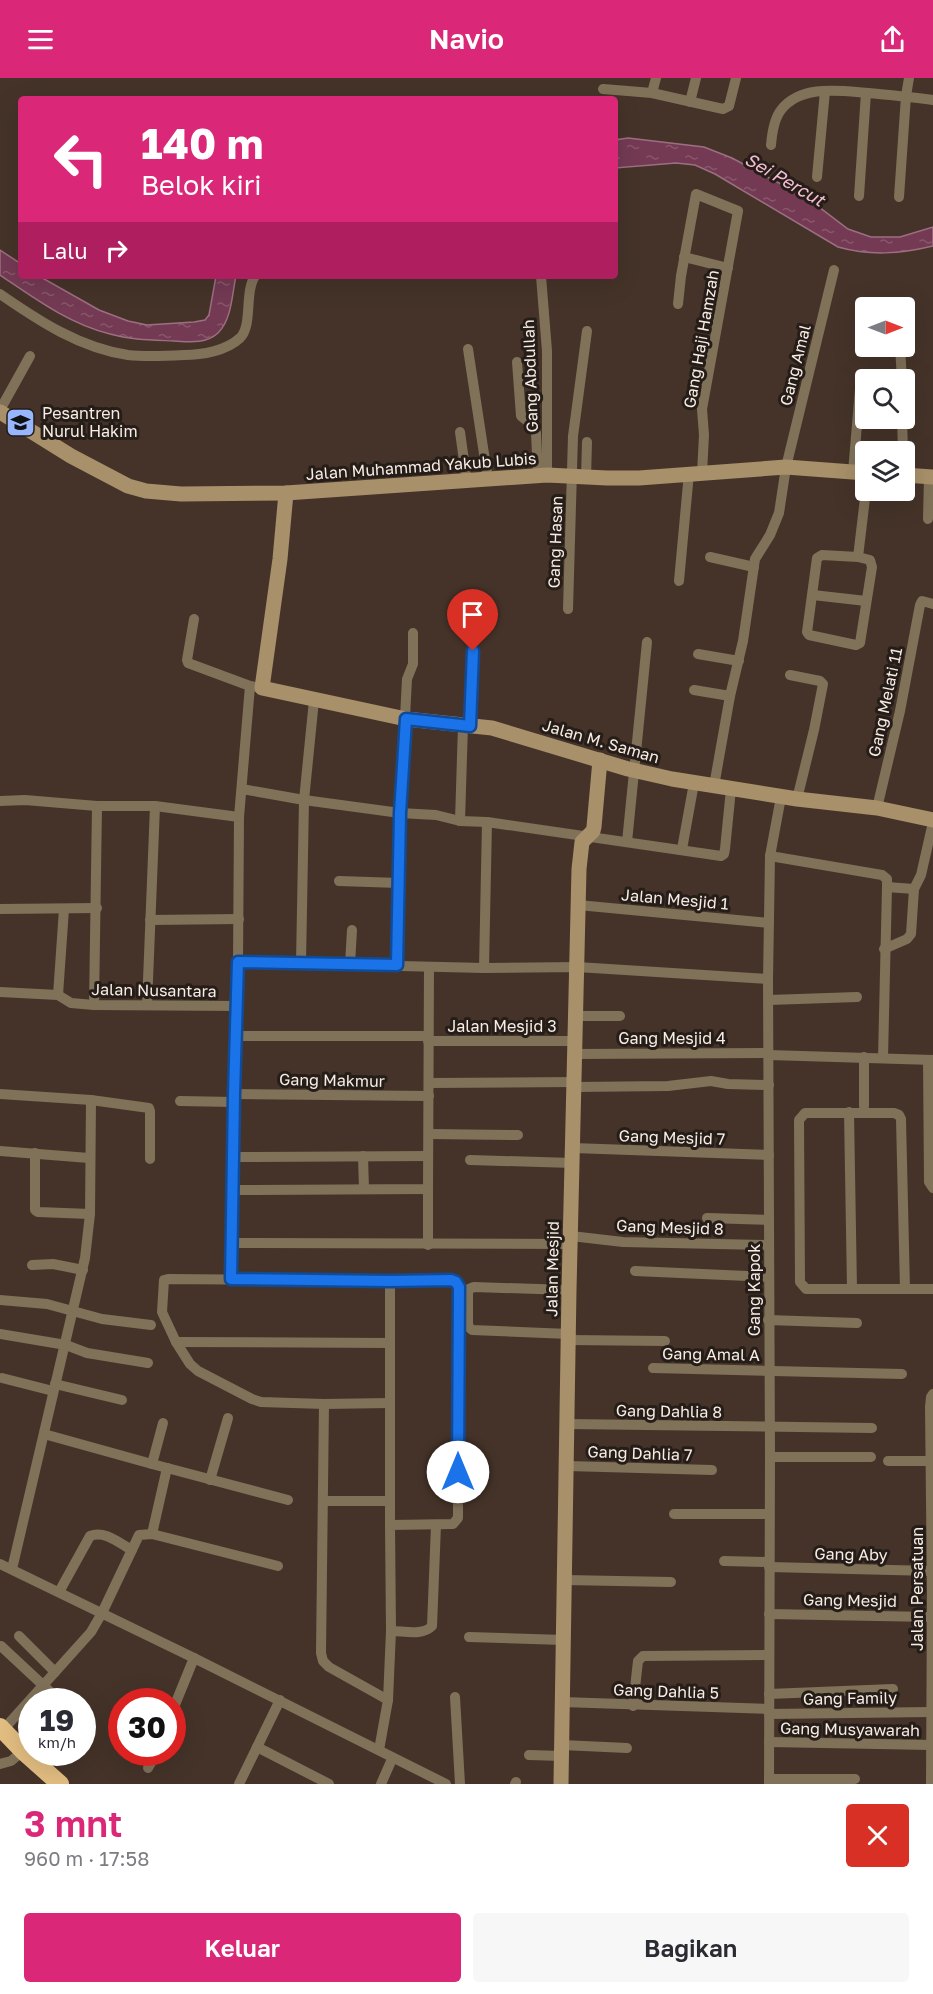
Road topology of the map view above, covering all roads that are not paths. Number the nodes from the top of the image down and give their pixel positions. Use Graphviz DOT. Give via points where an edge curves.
graph roads {
  1 [pos="656,78"];
  2 [pos="696,78"];
  3 [pos="736,78"];
  4 [pos="909,78"];
  5 [pos="603,89"];
  6 [pos="825,91"];
  7 [pos="652,93"];
  8 [pos="866,93"];
  9 [pos="906,96"];
  10 [pos="933,100"];
  11 [pos="690,102"];
  12 [pos="771,145"];
  13 [pos="817,177"];
  14 [pos="859,196"];
  15 [pos="899,197"];
  16 [pos="684,257"];
  17 [pos="728,268"];
  18 [pos="834,270"];
  19 [pos="254,279"];
  20 [pos="541,279"];
  21 [pos="0,294"];
  22 [pos="678,304"];
  23 [pos="587,331"];
  24 [pos="468,349"];
  25 [pos="30,356"];
  26 [pos="517,362"];
  27 [pos="0,411"];
  28 [pos="460,432"];
  29 [pos="587,442"];
  30 [pos="786,467"];
  31 [pos="855,472"];
  32 [pos="696,473"];
  33 [pos="915,475"];
  34 [pos="543,476"];
  35 [pos="931,476"];
  36 [pos="579,477"];
  37 [pos="488,480"];
  38 [pos="467,482"];
  39 [pos="286,493"];
  40 [pos="865,501"];
  41 [pos="928,519"];
  42 [pos="710,557"];
  43 [pos="858,557"];
  44 [pos="754,567"];
  45 [pos="678,581"];
  46 [pos="813,595"];
  47 [pos="866,601"];
  48 [pos="928,603"];
  49 [pos="568,609"];
  50 [pos="194,619"];
  51 [pos="413,633"];
  52 [pos="647,642"];
  53 [pos="473,651"];
  54 [pos="698,654"];
  55 [pos="739,661"];
  56 [pos="790,675"];
  57 [pos="256,687"];
  58 [pos="694,690"];
  59 [pos="730,696"];
  60 [pos="314,700"];
  61 [pos="406,719"];
  62 [pos="467,726"];
  63 [pos="600,760"];
  64 [pos="634,770"];
  65 [pos="694,783"];
  66 [pos="714,786"];
  67 [pos="242,789"];
  68 [pos="731,789"];
  69 [pos="781,797"];
  70 [pos="797,799"];
  71 [pos="304,800"];
  72 [pos="0,801"];
  73 [pos="97,806"];
  74 [pos="155,806"];
  75 [pos="877,808"];
  76 [pos="400,813"];
  77 [pos="239,817"];
  78 [pos="460,821"];
  79 [pos="933,821"];
  80 [pos="487,822"];
  81 [pos="587,837"];
  82 [pos="627,842"];
  83 [pos="682,849"];
  84 [pos="770,856"];
  85 [pos="339,881"];
  86 [pos="399,883"];
  87 [pos="886,887"];
  88 [pos="914,889"];
  89 [pos="578,905"];
  90 [pos="97,908"];
  91 [pos="0,909"];
  92 [pos="64,909"];
  93 [pos="239,919"];
  94 [pos="150,920"];
  95 [pos="769,922"];
  96 [pos="352,930"];
  97 [pos="884,949"];
  98 [pos="238,962"];
  99 [pos="302,963"];
  100 [pos="350,964"];
  101 [pos="397,965"];
  102 [pos="429,967"];
  103 [pos="484,968"];
  104 [pos="577,968"];
  105 [pos="768,979"];
  106 [pos="0,992"];
  107 [pos="58,995"];
  108 [pos="857,997"];
  109 [pos="769,1000"];
  110 [pos="94,1005"];
  111 [pos="147,1005"];
  112 [pos="237,1006"];
  113 [pos="577,1016"];
  114 [pos="620,1016"];
  115 [pos="237,1036"];
  116 [pos="428,1039"];
  117 [pos="576,1047"];
  118 [pos="769,1054"];
  119 [pos="864,1057"];
  120 [pos="884,1058"];
  121 [pos="930,1060"];
  122 [pos="429,1083"];
  123 [pos="575,1084"];
  124 [pos="769,1085"];
  125 [pos="0,1094"];
  126 [pos="429,1096"];
  127 [pos="234,1098"];
  128 [pos="91,1100"];
  129 [pos="180,1101"];
  130 [pos="931,1104"];
  131 [pos="864,1106"];
  132 [pos="849,1112"];
  133 [pos="429,1134"];
  134 [pos="518,1135"];
  135 [pos="931,1147"];
  136 [pos="0,1151"];
  137 [pos="34,1153"];
  138 [pos="769,1155"];
  139 [pos="363,1156"];
  140 [pos="428,1156"];
  141 [pos="573,1156"];
  142 [pos="234,1157"];
  143 [pos="89,1158"];
  144 [pos="150,1159"];
  145 [pos="470,1160"];
  146 [pos="933,1188"];
  147 [pos="364,1189"];
  148 [pos="428,1189"];
  149 [pos="234,1190"];
  150 [pos="90,1214"];
  151 [pos="707,1218"];
  152 [pos="769,1220"];
  153 [pos="571,1240"];
  154 [pos="233,1244"];
  155 [pos="428,1245"];
  156 [pos="768,1245"];
  157 [pos="32,1265"];
  158 [pos="83,1270"];
  159 [pos="635,1271"];
  160 [pos="769,1277"];
  161 [pos="231,1279"];
  162 [pos="390,1281"];
  163 [pos="852,1289"];
  164 [pos="905,1289"];
  165 [pos="933,1289"];
  166 [pos="569,1290"];
  167 [pos="0,1300"];
  168 [pos="72,1312"];
  169 [pos="768,1320"];
  170 [pos="857,1323"];
  171 [pos="152,1325"];
  172 [pos="0,1334"];
  173 [pos="569,1337"];
  174 [pos="665,1341"];
  175 [pos="176,1342"];
  176 [pos="390,1343"];
  177 [pos="66,1345"];
  178 [pos="148,1363"];
  179 [pos="653,1368"];
  180 [pos="769,1370"];
  181 [pos="903,1374"];
  182 [pos="2,1378"];
  183 [pos="54,1388"];
  184 [pos="933,1394"];
  185 [pos="122,1400"];
  186 [pos="390,1403"];
  187 [pos="324,1404"];
  188 [pos="228,1418"];
  189 [pos="163,1423"];
  190 [pos="568,1424"];
  191 [pos="769,1428"];
  192 [pos="872,1428"];
  193 [pos="44,1434"];
  194 [pos="770,1457"];
  195 [pos="871,1457"];
  196 [pos="888,1461"];
  197 [pos="152,1464"];
  198 [pos="567,1466"];
  199 [pos="167,1468"];
  200 [pos="932,1468"];
  201 [pos="712,1470"];
  202 [pos="210,1480"];
  203 [pos="288,1500"];
  204 [pos="323,1501"];
  205 [pos="389,1501"];
  206 [pos="674,1514"];
  207 [pos="769,1514"];
  208 [pos="932,1514"];
  209 [pos="390,1525"];
  210 [pos="436,1525"];
  211 [pos="152,1534"];
  212 [pos="132,1550"];
  213 [pos="724,1561"];
  214 [pos="0,1564"];
  215 [pos="769,1565"];
  216 [pos="278,1566"];
  217 [pos="12,1569"];
  218 [pos="932,1571"];
  219 [pos="565,1580"];
  220 [pos="671,1582"];
  221 [pos="59,1592"];
  222 [pos="933,1592"];
  223 [pos="102,1613"];
  224 [pos="769,1614"];
  225 [pos="931,1617"];
  226 [pos="391,1631"];
  227 [pos="19,1636"];
  228 [pos="469,1636"];
  229 [pos="932,1637"];
  230 [pos="564,1640"];
  231 [pos="1,1646"];
  232 [pos="769,1655"];
  233 [pos="194,1658"];
  234 [pos="55,1672"];
  235 [pos="932,1678"];
  236 [pos="43,1685"];
  237 [pos="46,1688"];
  238 [pos="182,1688"];
  239 [pos="893,1689"];
  240 [pos="769,1694"];
  241 [pos="455,1697"];
  242 [pos="280,1700"];
  243 [pos="388,1700"];
  244 [pos="562,1702"];
  245 [pos="633,1706"];
  246 [pos="769,1712"];
  247 [pos="931,1712"];
  248 [pos="1,1729"];
  249 [pos="932,1740"];
  250 [pos="769,1742"];
  251 [pos="18,1746"];
  252 [pos="257,1747"];
  253 [pos="627,1748"];
  254 [pos="379,1750"];
  255 [pos="562,1750"];
  256 [pos="18,1755"];
  257 [pos="529,1755"];
  258 [pos="392,1758"];
  259 [pos="0,1764"];
  260 [pos="40,1766"];
  261 [pos="855,1779"];
  262 [pos="931,1779"];
  263 [pos="769,1781"];
  264 [pos="60,1784"];
  265 [pos="239,1784"];
  266 [pos="329,1784"];
  267 [pos="381,1784"];
  268 [pos="446,1784"];
  269 [pos="460,1784"];
  270 [pos="561,1784"];
  1 -- 7 [label="street"];
  2 -- 11 [label="street"];
  3 -- 11 [label="street" via="728,108"];
  4 -- 9 [label="street"];
  5 -- 7 [label="street"];
  6 -- 8 [label="street"];
  6 -- 12 [label="street" via="798,97 781,110"];
  6 -- 13 [label="street"];
  7 -- 11 [label="street"];
  8 -- 9 [label="street"];
  8 -- 14 [label="street"];
  9 -- 10 [label="street"];
  9 -- 15 [label="street"];
  16 -- 17 [label="street"];
  16 -- 17 [label="street, Gang Haji Hamzah" via="696,194 738,211"];
  16 -- 22 [label="street"];
  17 -- 32 [label="street, Gang Haji Hamzah" via="702,409 704,435"];
  18 -- 30 [label="street, Gang Amal"];
  19 -- 21 [label="street" via="243,334 226,347 192,355 128,355 83,343 39,321"];
  20 -- 34 [label="street, Gang Abdullah" via="547,351"];
  23 -- 36 [label="street" via="573,436"];
  24 -- 37 [label="street"];
  25 -- 27 [label="street"];
  26 -- 34 [label="street" via="521,416 534,426"];
  27 -- 39 [label="street, Jalan Muhammad Yakub Lubis" via="128,486 181,494"];
  28 -- 38 [label="street"];
  29 -- 36 [label="street"];
  30 -- 31 [label="street, Jalan Muhammad Yakub Lubis"];
  30 -- 32 [label="street, Jalan Muhammad Yakub Lubis"];
  30 -- 44 [label="street, Gang Amal" via="779,513"];
  32 -- 36 [label="street, Jalan Muhammad Yakub Lubis" via="639,478"];
  32 -- 45 [label="street, Gang Haji Hamzah"];
  33 -- 35 [label="street"];
  34 -- 36 [label="street, Jalan Muhammad Yakub Lubis"];
  34 -- 37 [label="street, Jalan Muhammad Yakub Lubis"];
  35 -- 41 [label="street"];
  36 -- 49 [label="street, Gang Hasan"];
  37 -- 38 [label="street, Jalan Muhammad Yakub Lubis"];
  38 -- 39 [label="street, Jalan Muhammad Yakub Lubis"];
  39 -- 57 [label="street" via="280,559"];
  40 -- 43 [label="street"];
  42 -- 44 [label="street"];
  43 -- 46 [label="street" via="819,556"];
  43 -- 47 [label="street" via="872,563"];
  44 -- 55 [label="street, Gang Amal"];
  46 -- 47 [label="street"];
  46 -- 47 [label="street" via="809,635 856,645 861,641"];
  48 -- 75 [label="street, Gang Melati 11" via="920,605"];
  50 -- 57 [label="street" via="188,663"];
  51 -- 61 [label="street"];
  52 -- 64 [label="street"];
  53 -- 62 [label="street"];
  54 -- 55 [label="street"];
  55 -- 59 [label="street, Gang Amal"];
  56 -- 70 [label="street" via="822,684"];
  57 -- 60 [label="street, Jalan M. Saman"];
  57 -- 67 [label="street"];
  58 -- 59 [label="street"];
  59 -- 66 [label="street, Gang Amal"];
  60 -- 61 [label="street, Jalan M. Saman"];
  60 -- 71 [label="street"];
  61 -- 62 [label="street, Jalan M. Saman"];
  61 -- 76 [label="street"];
  62 -- 63 [label="street, Jalan M. Saman" via="516,734"];
  62 -- 78 [label="street"];
  63 -- 64 [label="street, Jalan M. Saman"];
  63 -- 81 [label="street, Jalan Mesjid" via="594,827"];
  64 -- 65 [label="street, Jalan M. Saman"];
  64 -- 82 [label="street"];
  65 -- 66 [label="street, Jalan M. Saman"];
  65 -- 83 [label="street"];
  66 -- 68 [label="street, Jalan M. Saman"];
  67 -- 71 [label="street"];
  67 -- 77 [label="street"];
  68 -- 69 [label="street, Jalan M. Saman"];
  68 -- 83 [label="street" via="724,854"];
  69 -- 70 [label="street, Jalan M. Saman"];
  69 -- 84 [label="street, Gang Kapok"];
  70 -- 75 [label="street, Jalan M. Saman"];
  71 -- 76 [label="street"];
  71 -- 99 [label="street"];
  72 -- 73 [label="street"];
  73 -- 74 [label="street"];
  73 -- 90 [label="street"];
  74 -- 77 [label="street"];
  74 -- 94 [label="street"];
  75 -- 79 [label="street, Jalan M. Saman"];
  76 -- 78 [label="street"];
  76 -- 86 [label="street"];
  77 -- 93 [label="street"];
  78 -- 80 [label="street"];
  79 -- 88 [label="street"];
  80 -- 81 [label="street"];
  80 -- 103 [label="street"];
  81 -- 82 [label="street"];
  81 -- 89 [label="street, Jalan Mesjid" via="581,848"];
  82 -- 83 [label="street"];
  84 -- 87 [label="street" via="882,875"];
  84 -- 95 [label="street, Gang Kapok"];
  85 -- 86 [label="street"];
  86 -- 101 [label="street"];
  87 -- 88 [label="street"];
  87 -- 97 [label="street"];
  88 -- 97 [label="street" via="911,934"];
  89 -- 95 [label="street, Jalan Mesjid 1"];
  89 -- 104 [label="street, Jalan Mesjid"];
  90 -- 92 [label="street"];
  90 -- 110 [label="street"];
  91 -- 92 [label="street"];
  92 -- 107 [label="street"];
  93 -- 94 [label="street"];
  93 -- 98 [label="street"];
  94 -- 111 [label="street"];
  95 -- 105 [label="street, Gang Kapok"];
  96 -- 100 [label="street"];
  97 -- 120 [label="street"];
  98 -- 99 [label="street"];
  98 -- 112 [label="street"];
  99 -- 100 [label="street"];
  100 -- 101 [label="street"];
  101 -- 102 [label="street"];
  102 -- 103 [label="street"];
  102 -- 116 [label="street"];
  103 -- 104 [label="street"];
  104 -- 105 [label="street"];
  104 -- 113 [label="street, Jalan Mesjid"];
  105 -- 109 [label="street, Gang Kapok"];
  106 -- 107 [label="street, Jalan Nusantara"];
  107 -- 110 [label="street, Jalan Nusantara" via="71,1003"];
  108 -- 109 [label="street"];
  109 -- 118 [label="street, Gang Kapok"];
  110 -- 111 [label="street, Jalan Nusantara"];
  111 -- 112 [label="street, Jalan Nusantara"];
  112 -- 115 [label="street"];
  113 -- 114 [label="street"];
  113 -- 117 [label="street, Jalan Mesjid"];
  115 -- 116 [label="street, Jalan Mesjid 3"];
  115 -- 127 [label="street"];
  116 -- 117 [label="street, Jalan Mesjid 3"];
  116 -- 122 [label="street"];
  117 -- 118 [label="street, Gang Mesjid 4"];
  117 -- 123 [label="street, Jalan Mesjid"];
  118 -- 119 [label="street, Gang Mesjid 4"];
  118 -- 124 [label="street, Gang Kapok"];
  119 -- 120 [label="street, Gang Mesjid 4"];
  119 -- 131 [label="street"];
  120 -- 121 [label="street, Gang Mesjid 4"];
  121 -- 130 [label="street"];
  122 -- 123 [label="street"];
  122 -- 126 [label="street"];
  123 -- 124 [label="street"];
  123 -- 141 [label="street, Jalan Mesjid"];
  124 -- 138 [label="street, Gang Kapok"];
  125 -- 128 [label="street"];
  126 -- 127 [label="street, Gang Makmur"];
  126 -- 133 [label="street"];
  127 -- 129 [label="street, Gang Makmur"];
  127 -- 142 [label="street"];
  128 -- 143 [label="street"];
  128 -- 144 [label="street" via="149,1108"];
  130 -- 135 [label="street"];
  132 -- 163 [label="street"];
  132 -- 163 [label="street" via="805,1113 799,1120 800,1281 806,1288"];
  132 -- 164 [label="street" via="894,1113 901,1119"];
  133 -- 134 [label="street"];
  133 -- 140 [label="street"];
  135 -- 146 [label="street" via="929,1182"];
  136 -- 137 [label="street"];
  137 -- 143 [label="street"];
  137 -- 150 [label="street" via="34,1210"];
  138 -- 141 [label="street, Gang Mesjid 7"];
  138 -- 152 [label="street, Gang Kapok"];
  139 -- 140 [label="street"];
  139 -- 142 [label="street"];
  139 -- 147 [label="street"];
  140 -- 148 [label="street"];
  141 -- 145 [label="street, Gang Mesjid 7"];
  141 -- 153 [label="street, Jalan Mesjid"];
  142 -- 149 [label="street"];
  143 -- 150 [label="street"];
  147 -- 148 [label="street"];
  147 -- 149 [label="street"];
  148 -- 155 [label="street"];
  149 -- 154 [label="street"];
  150 -- 158 [label="street"];
  151 -- 152 [label="street"];
  152 -- 156 [label="street, Gang Kapok"];
  153 -- 155 [label="street, Gang Mesjid 8"];
  153 -- 156 [label="street, Gang Mesjid 8"];
  153 -- 166 [label="street, Jalan Mesjid"];
  154 -- 155 [label="street, Gang Mesjid 8"];
  154 -- 161 [label="street"];
  156 -- 160 [label="street, Gang Kapok"];
  157 -- 158 [label="street" via="53,1264"];
  158 -- 168 [label="street"];
  159 -- 160 [label="street"];
  160 -- 169 [label="street, Gang Kapok"];
  161 -- 162 [label="street"];
  161 -- 175 [label="street" via="164,1280 162,1312"];
  162 -- 176 [label="street"];
  162 -- 210 [label="street" via="451,1280 459,1287 458,1518 453,1524"];
  163 -- 164 [label="street"];
  164 -- 165 [label="street"];
  166 -- 173 [label="street, Jalan Mesjid"];
  166 -- 173 [label="street" via="474,1287 468,1292 468,1326 472,1330"];
  167 -- 168 [label="street" via="47,1304"];
  168 -- 171 [label="street"];
  168 -- 177 [label="street"];
  169 -- 170 [label="street"];
  169 -- 180 [label="street, Gang Kapok"];
  172 -- 177 [label="street"];
  173 -- 174 [label="street"];
  173 -- 190 [label="street, Jalan Mesjid"];
  175 -- 176 [label="street"];
  175 -- 187 [label="street" via="194,1368 252,1399"];
  176 -- 186 [label="street"];
  177 -- 178 [label="street" via="87,1353"];
  177 -- 183 [label="street"];
  179 -- 180 [label="street, Gang Amal A"];
  180 -- 181 [label="street, Gang Amal A"];
  180 -- 191 [label="street, Gang Kapok"];
  182 -- 183 [label="street"];
  183 -- 185 [label="street"];
  183 -- 193 [label="street"];
  184 -- 200 [label="street, Jalan Persatuan"];
  186 -- 187 [label="street"];
  186 -- 205 [label="street"];
  187 -- 204 [label="street"];
  188 -- 202 [label="street"];
  189 -- 197 [label="street"];
  190 -- 191 [label="street, Gang Dahlia 8"];
  190 -- 198 [label="street, Jalan Mesjid"];
  191 -- 192 [label="street, Gang Dahlia 8"];
  191 -- 194 [label="street, Gang Kapok"];
  193 -- 197 [label="street"];
  193 -- 217 [label="street"];
  194 -- 195 [label="street"];
  194 -- 207 [label="street, Gang Kapok"];
  196 -- 200 [label="street"];
  197 -- 199 [label="street"];
  198 -- 201 [label="street, Gang Dahlia 7"];
  198 -- 219 [label="street, Jalan Mesjid"];
  199 -- 202 [label="street"];
  199 -- 211 [label="street"];
  200 -- 208 [label="street, Jalan Persatuan"];
  202 -- 203 [label="street"];
  204 -- 205 [label="street"];
  204 -- 243 [label="street" via="322,1658 329,1667"];
  205 -- 209 [label="street"];
  206 -- 207 [label="street"];
  207 -- 215 [label="street, Gang Kapok"];
  208 -- 218 [label="street, Jalan Persatuan"];
  209 -- 210 [label="street"];
  209 -- 226 [label="street"];
  210 -- 226 [label="street" via="432,1626 423,1632"];
  211 -- 212 [label="street" via="139,1535"];
  211 -- 216 [label="street"];
  212 -- 221 [label="street" via="104,1534 90,1536"];
  212 -- 223 [label="street"];
  213 -- 215 [label="street, Gang Aby"];
  214 -- 217 [label="street"];
  215 -- 218 [label="street, Gang Aby"];
  215 -- 224 [label="street, Gang Kapok"];
  217 -- 221 [label="street"];
  218 -- 222 [label="street, Jalan Persatuan"];
  219 -- 220 [label="street"];
  219 -- 230 [label="street, Jalan Mesjid"];
  221 -- 223 [label="street"];
  222 -- 225 [label="street, Jalan Persatuan"];
  223 -- 233 [label="street"];
  223 -- 234 [label="street" via="87,1637"];
  224 -- 225 [label="street, Gang Mesjid"];
  224 -- 232 [label="street, Gang Kapok"];
  225 -- 229 [label="street, Jalan Persatuan"];
  226 -- 243 [label="street"];
  227 -- 234 [label="street"];
  228 -- 230 [label="street"];
  229 -- 235 [label="street, Jalan Persatuan"];
  230 -- 244 [label="street, Jalan Mesjid"];
  231 -- 236 [label="street"];
  232 -- 240 [label="street, Gang Kapok"];
  232 -- 245 [label="street" via="643,1656 638,1661"];
  233 -- 238 [label="street"];
  233 -- 242 [label="street"];
  234 -- 236 [label="street"];
  235 -- 247 [label="street, Jalan Persatuan"];
  236 -- 237 [label="street"];
  236 -- 248 [label="street"];
  239 -- 240 [label="street"];
  240 -- 246 [label="street, Gang Kapok"];
  241 -- 269 [label="street"];
  242 -- 252 [label="street"];
  242 -- 254 [label="street"];
  243 -- 254 [label="street"];
  244 -- 245 [label="street, Gang Dahlia 5"];
  244 -- 255 [label="street, Jalan Mesjid"];
  245 -- 246 [label="street, Gang Dahlia 5"];
  246 -- 247 [label="street, Gang Family"];
  246 -- 250 [label="street, Gang Kapok"];
  247 -- 249 [label="street, Jalan Persatuan"];
  248 -- 251 [label="highway"];
  249 -- 250 [label="street, Gang Musyawarah"];
  249 -- 262 [label="street, Jalan Persatuan"];
  250 -- 263 [label="street, Gang Kapok"];
  252 -- 265 [label="street"];
  252 -- 266 [label="street"];
  253 -- 255 [label="street"];
  254 -- 258 [label="street"];
  255 -- 257 [label="street"];
  255 -- 270 [label="street, Jalan Mesjid"];
  256 -- 259 [label="street"];
  258 -- 267 [label="street"];
  258 -- 268 [label="street"];
  260 -- 264 [label="highway"];
  261 -- 263 [label="street"];
}
